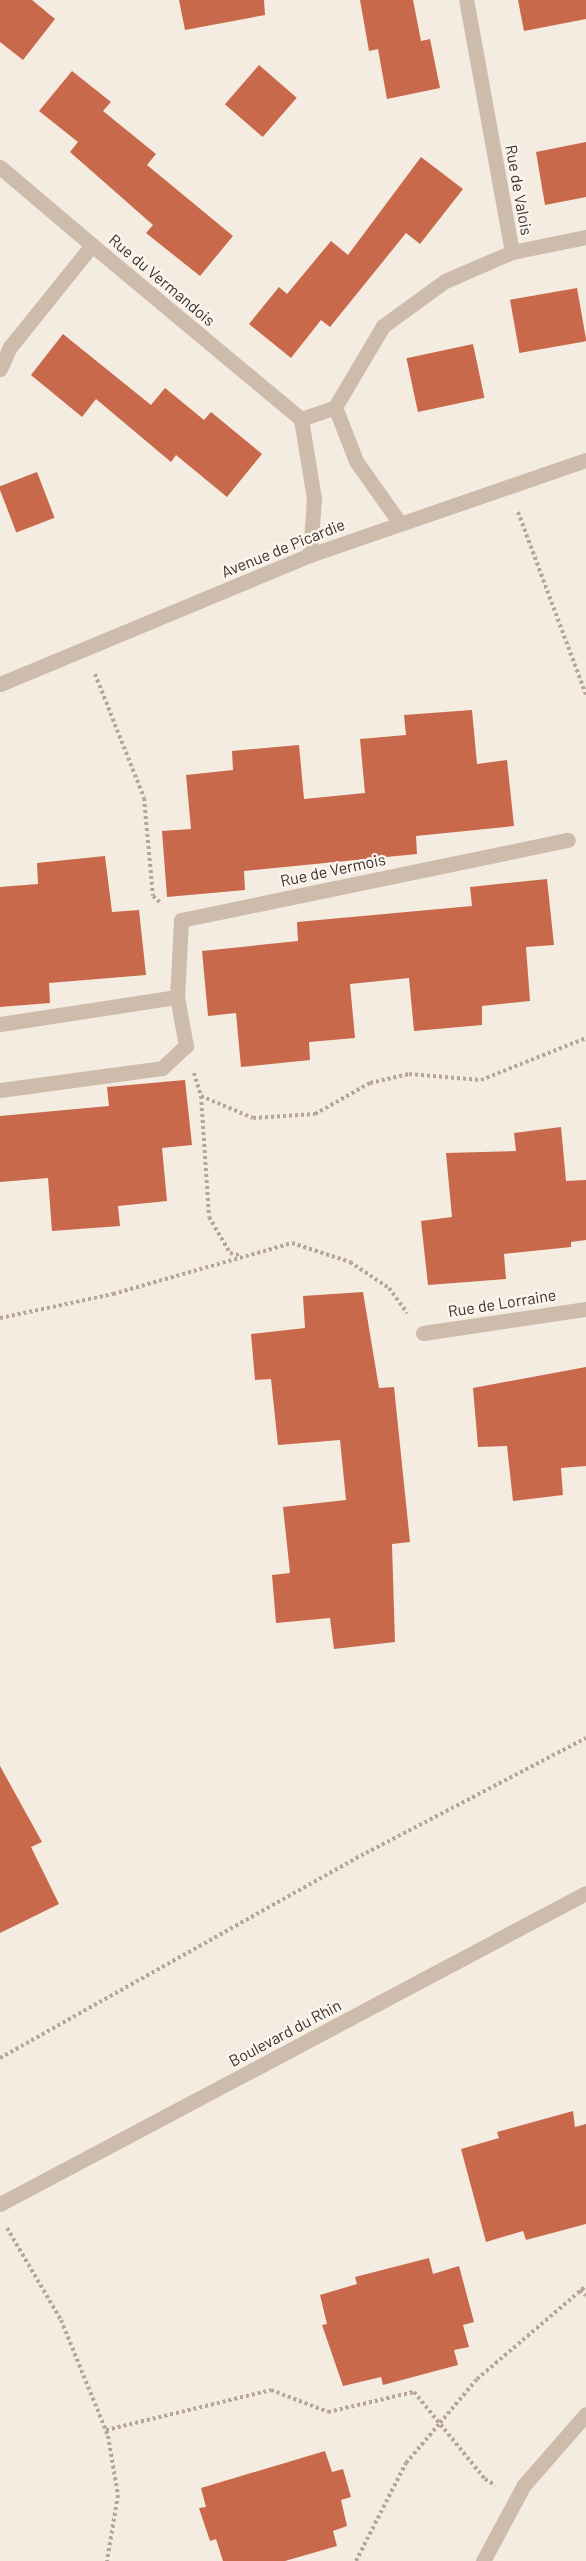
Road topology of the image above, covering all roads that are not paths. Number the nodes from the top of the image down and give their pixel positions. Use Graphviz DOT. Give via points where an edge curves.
graph roads {
  1 [pos="466,0"];
  2 [pos="0,167"];
  3 [pos="586,237"];
  4 [pos="92,245"];
  5 [pos="512,252"];
  6 [pos="0,369"];
  7 [pos="335,407"];
  8 [pos="301,419"];
  9 [pos="586,460"];
  10 [pos="399,522"];
  11 [pos="310,555"];
  12 [pos="0,684"];
  13 [pos="568,840"];
  14 [pos="177,997"];
  15 [pos="0,1024"];
  16 [pos="0,1090"];
  17 [pos="586,1308"];
  18 [pos="423,1333"];
  19 [pos="586,1893"];
  20 [pos="0,2204"];
  21 [pos="586,2414"];
  22 [pos="483,2561"];
  1 -- 5 [label="street, Rue de Valois"];
  2 -- 4 [label="street"];
  3 -- 5 [label="street"];
  4 -- 6 [label="street, Rue du Vermandois" via="10,347"];
  4 -- 8 [label="street, Rue du Vermandois"];
  5 -- 7 [label="street, Rue de Valois" via="445,281 383,326"];
  7 -- 8 [label="street"];
  7 -- 10 [label="street" via="356,461"];
  8 -- 11 [label="street" via="314,498"];
  9 -- 10 [label="street, Avenue de Picardie"];
  10 -- 11 [label="street, Avenue de Picardie"];
  11 -- 12 [label="street, Avenue de Picardie"];
  13 -- 14 [label="street, Rue de Vermois" via="181,920"];
  14 -- 15 [label="street"];
  14 -- 16 [label="street" via="186,1046 162,1068"];
  17 -- 18 [label="street, Rue de Lorraine"];
  19 -- 20 [label="street, Boulevard du Rhin"];
  21 -- 22 [label="street" via="517,2498"];
}
